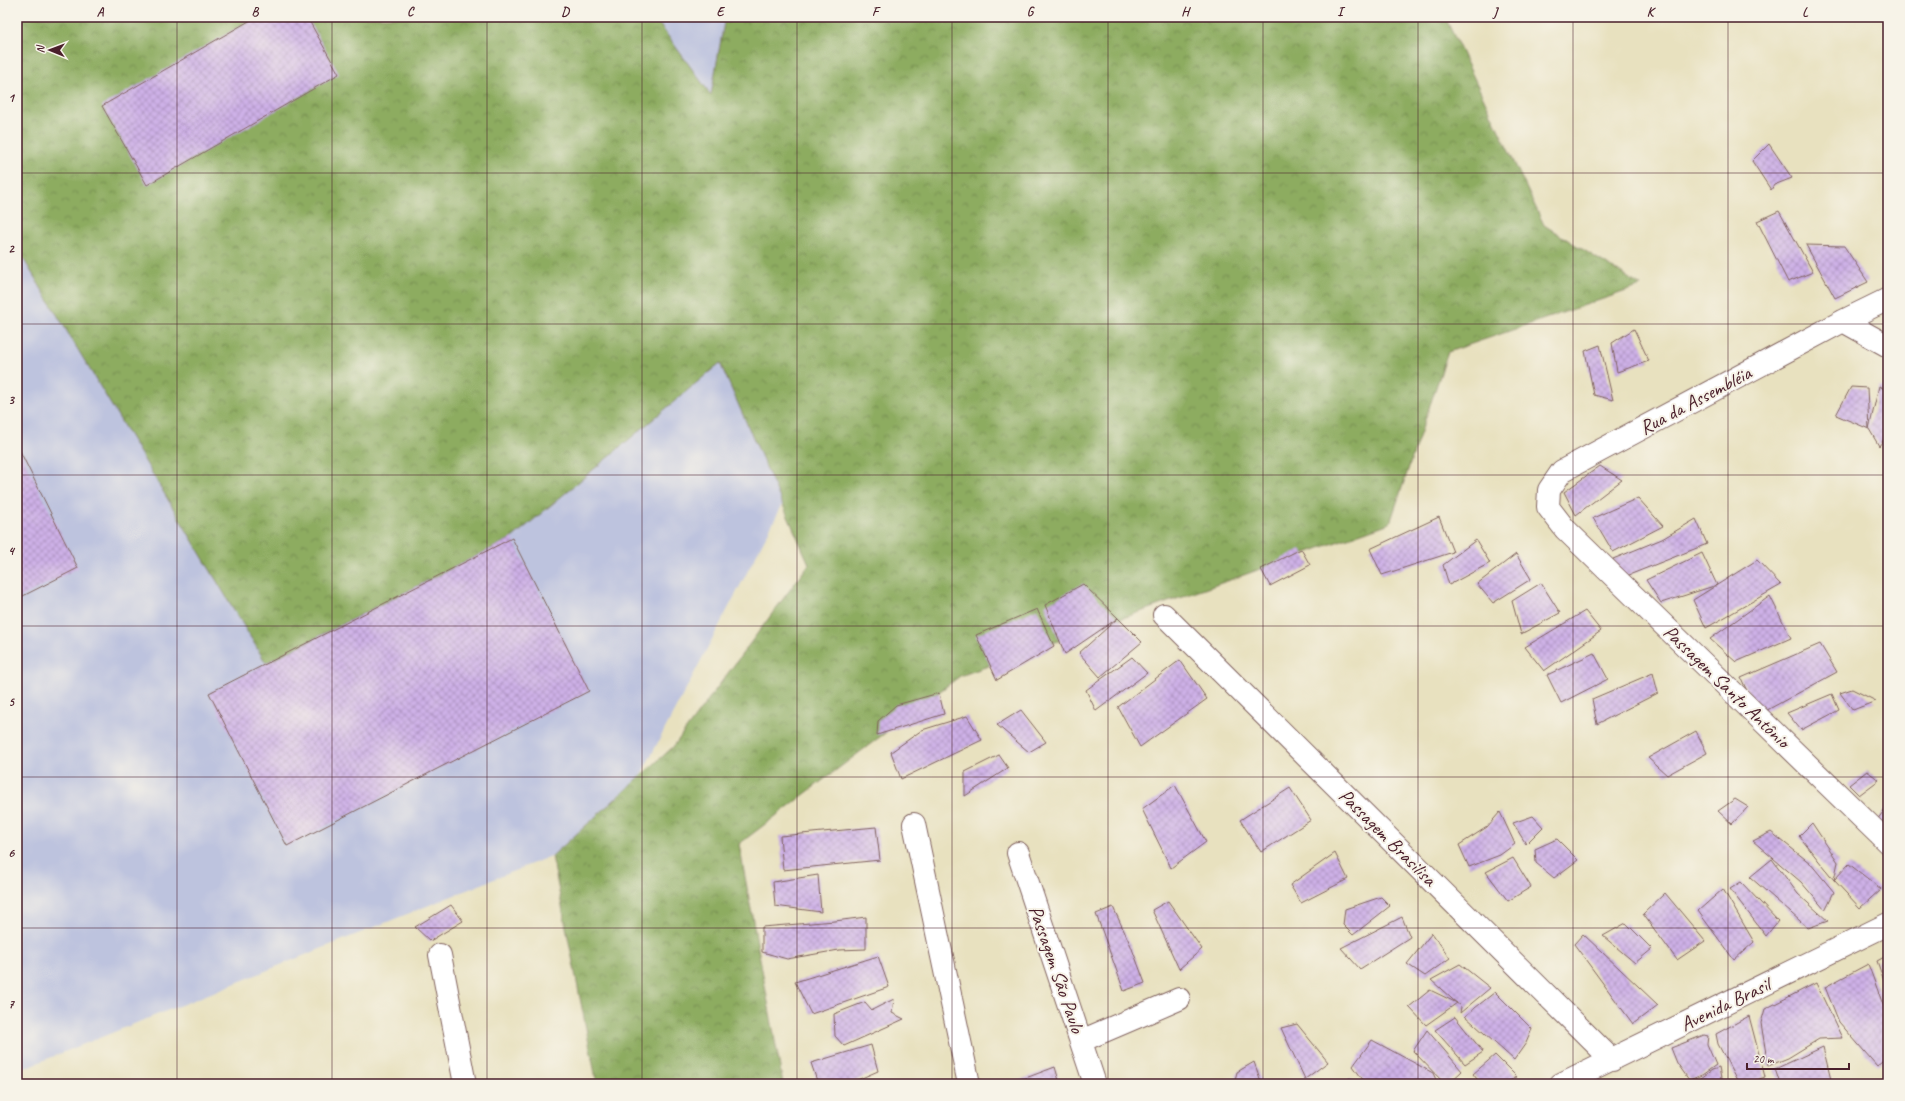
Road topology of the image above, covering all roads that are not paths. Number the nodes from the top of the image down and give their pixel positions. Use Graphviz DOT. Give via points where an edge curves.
graph roads {
  1 [pos="1888,299"];
  2 [pos="1843,320"];
  3 [pos="1888,346"];
  4 [pos="1565,529"];
  5 [pos="1164,615"];
  6 [pos="914,824"];
  7 [pos="1888,843"];
  8 [pos="1018,853"];
  9 [pos="1888,924"];
  10 [pos="440,954"];
  11 [pos="1179,999"];
  12 [pos="1081,1041"];
  13 [pos="1612,1060"];
  14 [pos="465,1084"];
  15 [pos="969,1084"];
  16 [pos="1095,1084"];
  17 [pos="1561,1084"];
  1 -- 2 [label="street, Rua da Assembléia"];
  2 -- 3 [label="street"];
  2 -- 4 [label="street, Rua da Assembléia" via="1562,471 1548,490 1548,507"];
  4 -- 7 [label="street, Passagem Santo Antônio"];
  5 -- 13 [label="street, Passagem Brasilisa"];
  6 -- 15 [label="street"];
  8 -- 12 [label="street, Passagem São Paulo"];
  9 -- 13 [label="street, Avenida Brasil"];
  10 -- 14 [label="street"];
  11 -- 12 [label="street"];
  12 -- 16 [label="street, Passagem São Paulo"];
  13 -- 17 [label="street, Avenida Brasil"];
}
